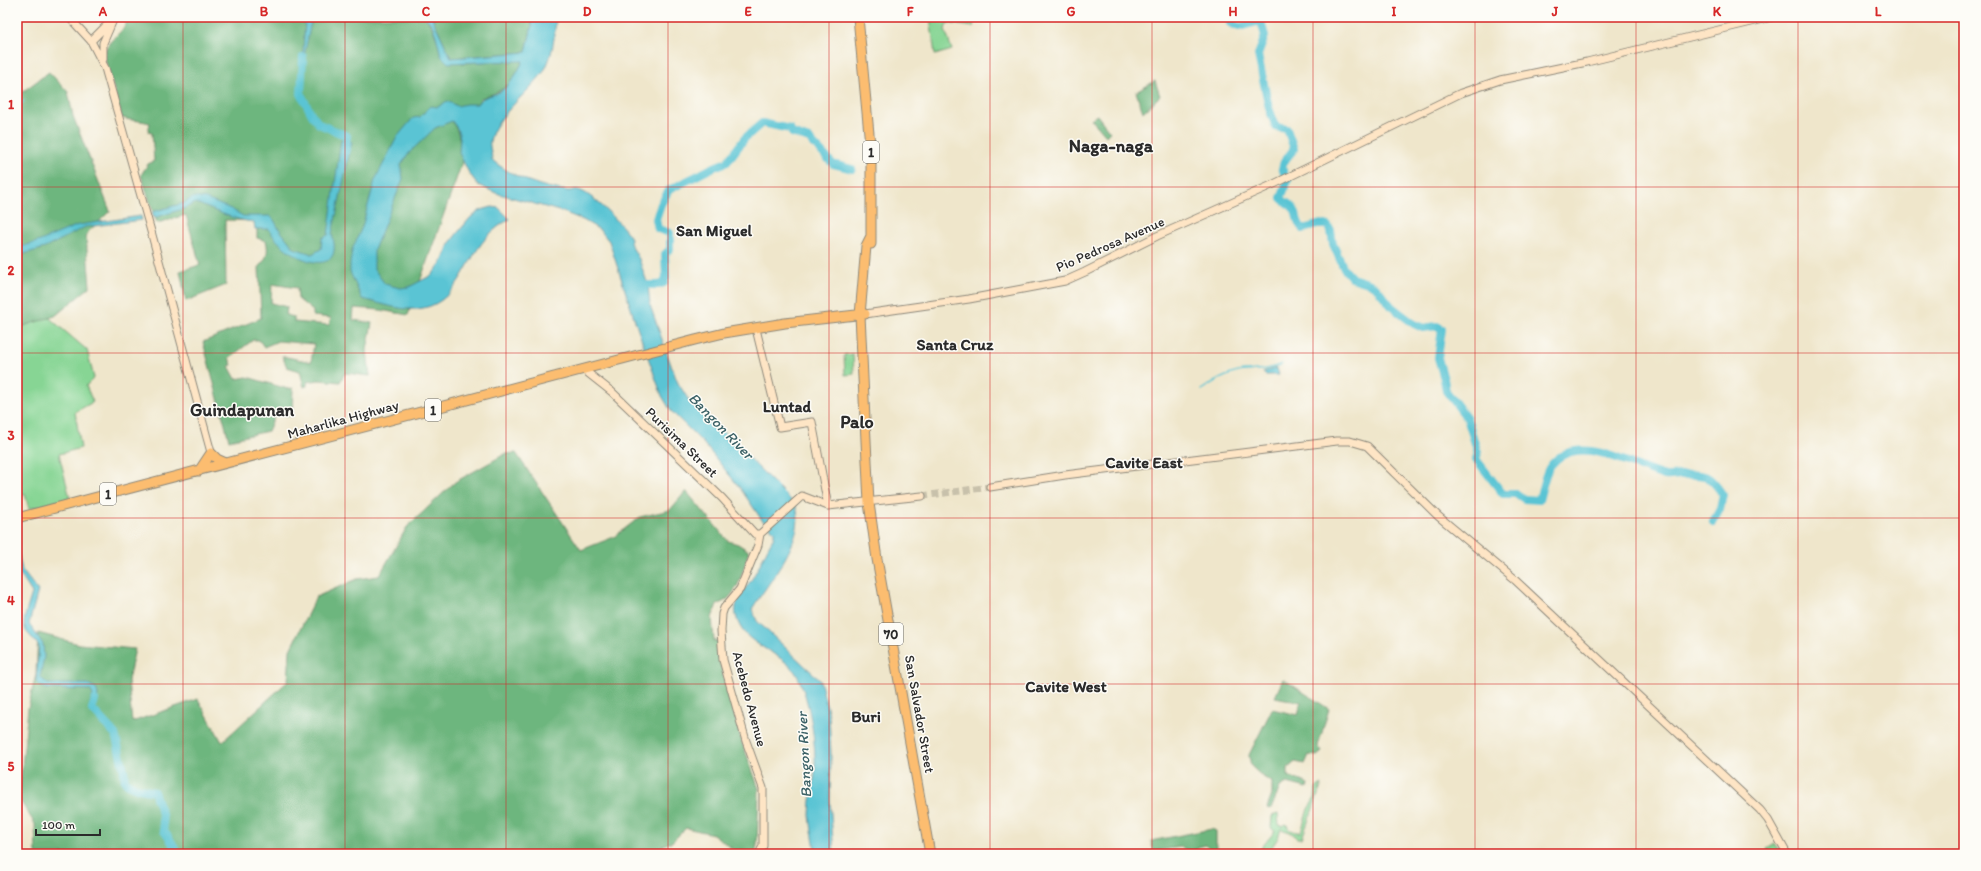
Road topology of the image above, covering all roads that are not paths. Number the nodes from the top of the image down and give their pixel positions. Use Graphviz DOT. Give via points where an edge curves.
graph roads {
  1 [pos="69,17"];
  2 [pos="858,17"];
  3 [pos="1772,17"];
  4 [pos="114,18"];
  5 [pos="92,41"];
  6 [pos="103,43"];
  7 [pos="96,48"];
  8 [pos="104,64"];
  9 [pos="862,317"];
  10 [pos="756,329"];
  11 [pos="583,369"];
  12 [pos="211,453"];
  13 [pos="226,463"];
  14 [pos="214,466"];
  15 [pos="198,470"];
  16 [pos="990,487"];
  17 [pos="922,496"];
  18 [pos="869,502"];
  19 [pos="828,506"];
  20 [pos="17,518"];
  21 [pos="760,534"];
  22 [pos="759,854"];
  23 [pos="930,854"];
  24 [pos="1787,854"];
  1 -- 5 [label="main road"];
  2 -- 9 [label="highway, San Salvador Street / 1" via="871,156 872,195"];
  3 -- 9 [label="main road, Pio Pedrosa Avenue" via="1587,62 1500,80 1462,93 1065,281"];
  4 -- 5 [label="main road"];
  4 -- 6 [label="main road"];
  5 -- 7 [label="main road"];
  6 -- 7 [label="main road" via="100,49"];
  6 -- 8 [label="main road"];
  7 -- 8 [label="main road"];
  8 -- 12 [label="main road"];
  9 -- 10 [label="highway, 1"];
  9 -- 18 [label="highway, San Salvador Street / 70" via="868,403 866,412"];
  10 -- 11 [label="highway, Maharlika Highway / 1" via="724,333"];
  10 -- 19 [label="main road" via="780,427 812,422"];
  11 -- 13 [label="highway, Maharlika Highway / 1"];
  11 -- 21 [label="main road, Purisima Street" via="612,392 722,498 755,534"];
  12 -- 13 [label="highway"];
  12 -- 14 [label="main road"];
  12 -- 15 [label="highway"];
  13 -- 14 [label="highway, Maharlika Highway / 1"];
  14 -- 15 [label="highway, Maharlika Highway / 1"];
  15 -- 20 [label="highway, Maharlika Highway / 1"];
  16 -- 24 [label="main road" via="1065,475 1336,441 1350,441 1367,446 1438,516 1515,580 1760,810"];
  17 -- 18 [label="main road"];
  18 -- 19 [label="main road"];
  18 -- 23 [label="highway, San Salvador Street / 70"];
  19 -- 21 [label="main road, Acebedo Avenue" via="804,496"];
  21 -- 22 [label="main road, Acebedo Avenue" via="740,588 724,608 721,631 723,660 746,741 763,788 763,846"];
}
